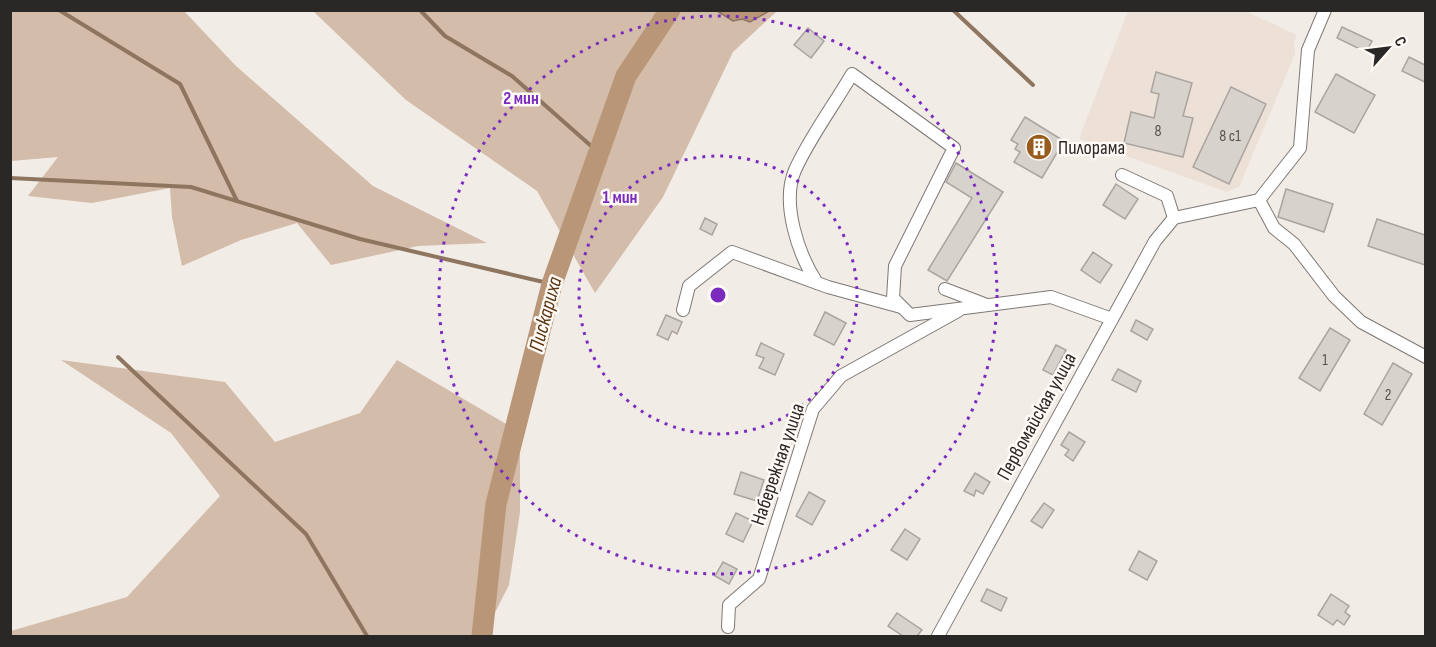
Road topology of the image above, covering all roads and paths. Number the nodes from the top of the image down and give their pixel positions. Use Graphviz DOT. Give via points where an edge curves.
graph roads {
  1 [pos="1325,10"];
  2 [pos="1122,175"];
  3 [pos="1259,200"];
  4 [pos="1174,218"];
  5 [pos="817,283"];
  6 [pos="945,288"];
  7 [pos="988,305"];
  8 [pos="903,308"];
  9 [pos="965,308"];
  10 [pos="683,310"];
  11 [pos="1112,319"];
  12 [pos="1425,357"];
  13 [pos="728,627"];
  14 [pos="938,636"];
  1 -- 3 [label="street" via="1308,50 1300,148"];
  2 -- 4 [label="street" via="1167,196"];
  3 -- 4 [label="street"];
  3 -- 12 [label="street" via="1274,228 1294,244 1334,296 1361,322"];
  4 -- 11 [label="street, Первомайская улица" via="1155,241"];
  5 -- 8 [label="street"];
  5 -- 8 [label="street" via="804,264 790,216 794,171 852,74 954,148 895,266 893,298"];
  5 -- 10 [label="street" via="732,252 689,286"];
  6 -- 7 [label="street"];
  7 -- 9 [label="street"];
  7 -- 11 [label="street" via="1051,297"];
  8 -- 9 [label="street" via="910,315"];
  9 -- 13 [label="street, Набережная улица" via="840,376 813,409 759,579 729,605"];
  11 -- 14 [label="street, Первомайская улица"];
}
